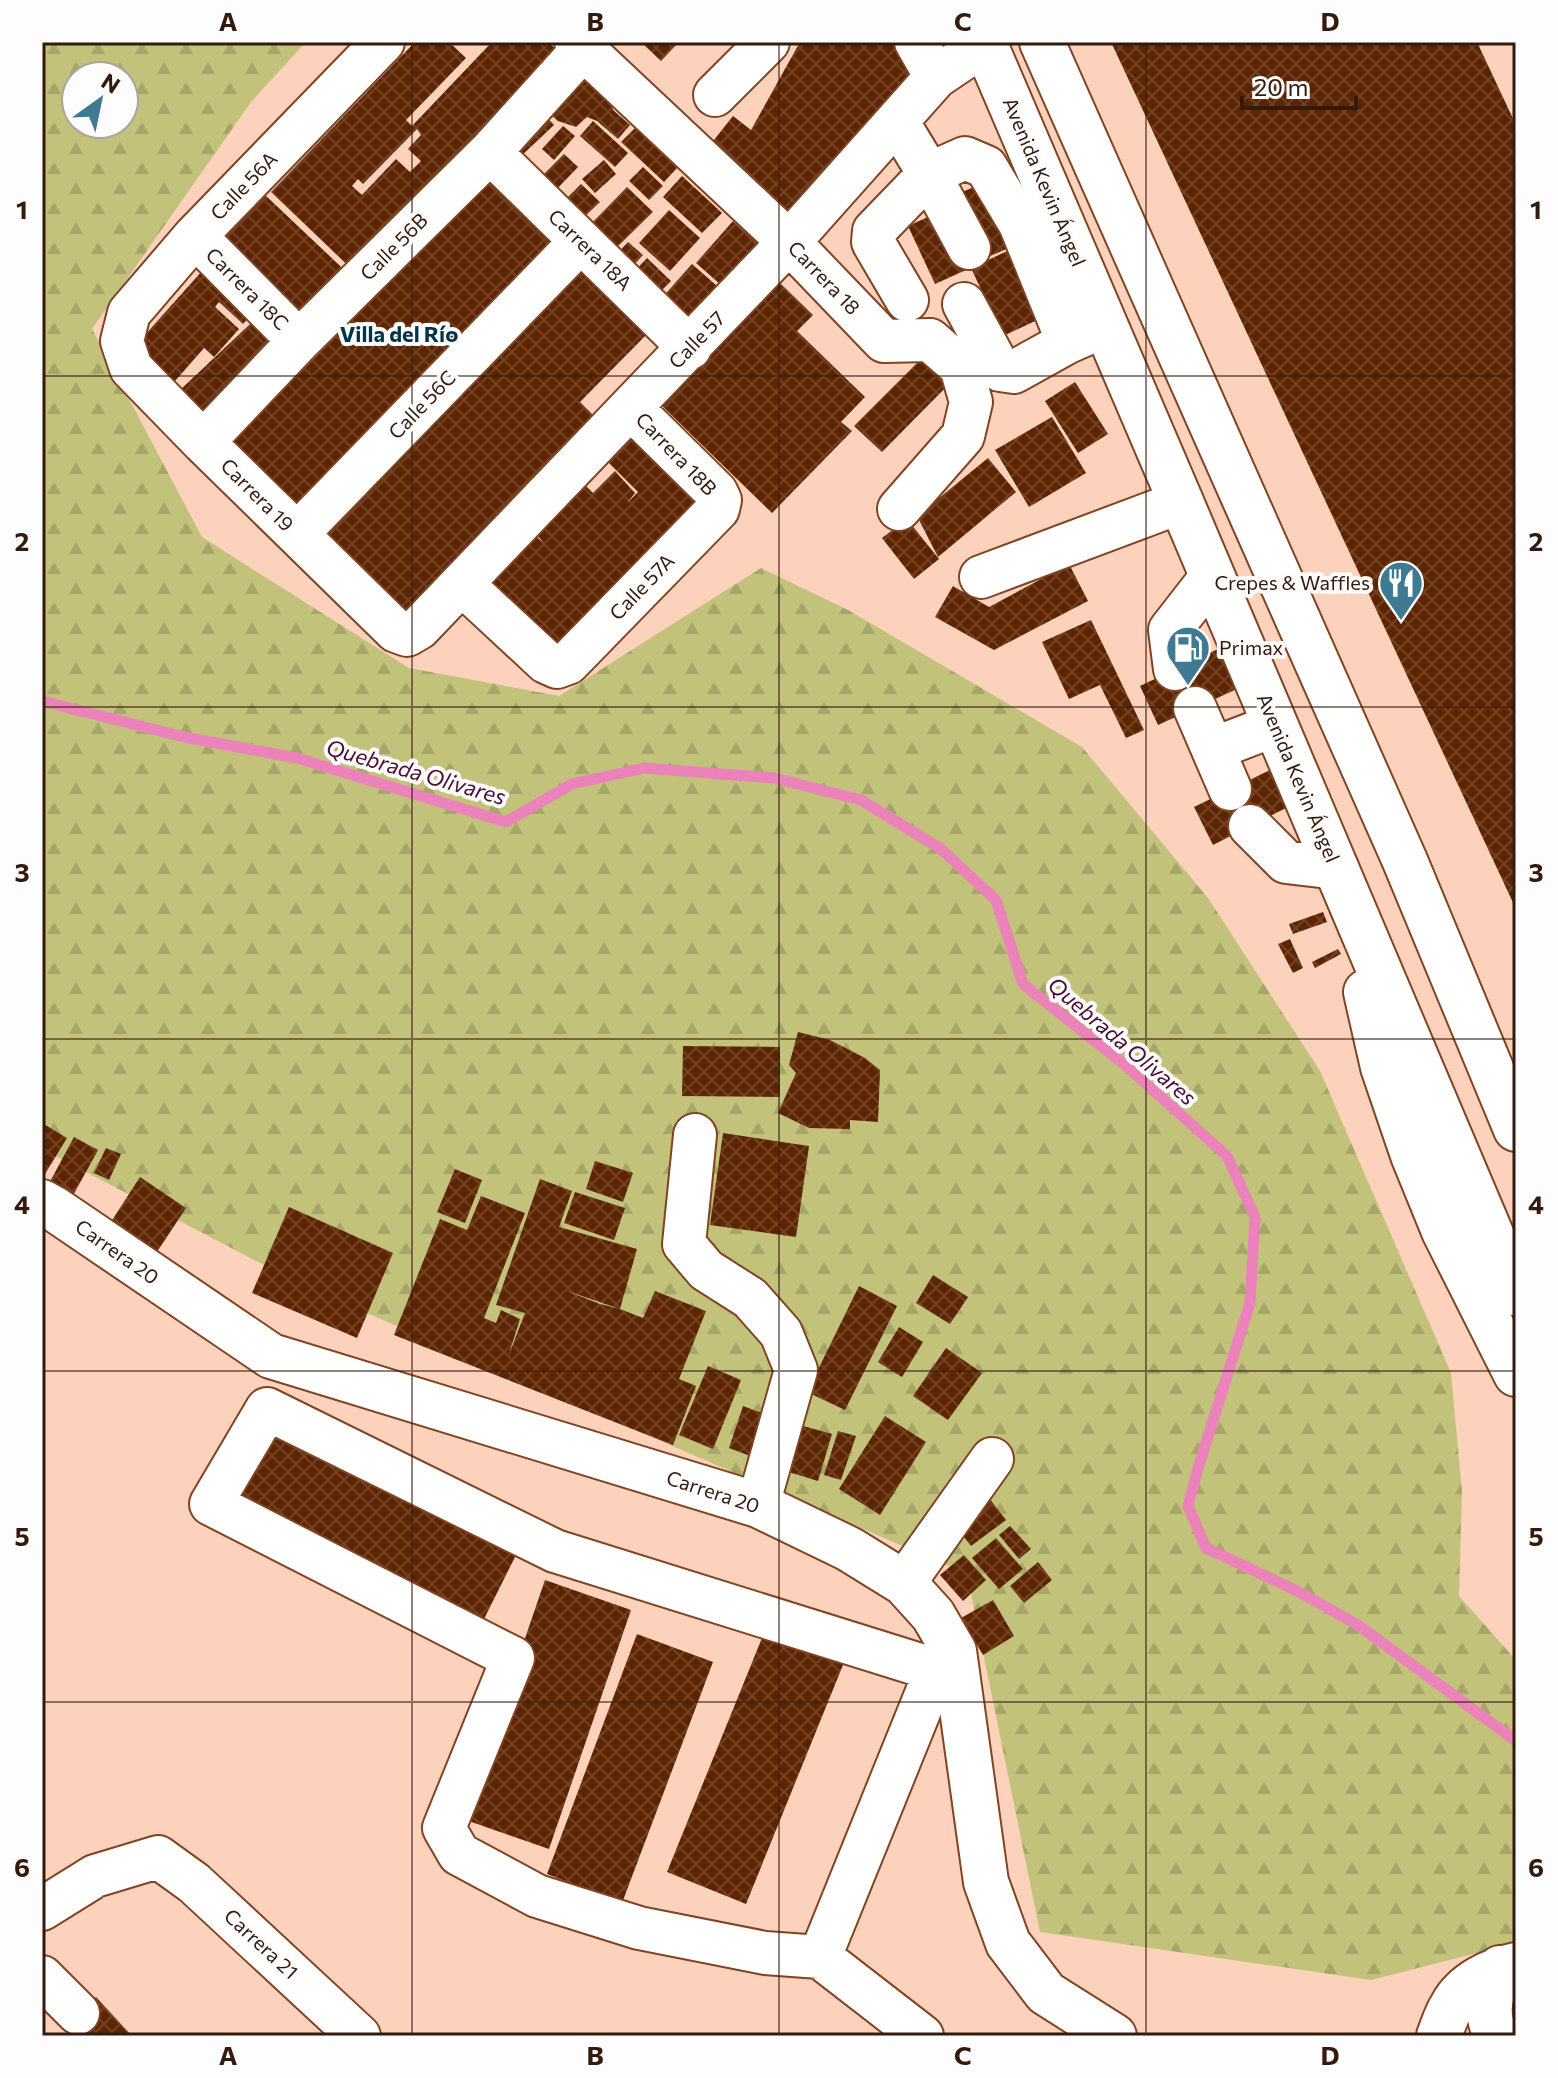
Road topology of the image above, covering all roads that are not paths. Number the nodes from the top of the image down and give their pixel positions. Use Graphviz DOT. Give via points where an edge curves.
graph roads {
  1 [pos="383,42"];
  2 [pos="768,42"];
  3 [pos="1042,42"];
  4 [pos="984,43"];
  5 [pos="579,46"];
  6 [pos="926,60"];
  7 [pos="715,95"];
  8 [pos="897,121"];
  9 [pos="490,152"];
  10 [pos="929,174"];
  11 [pos="195,236"];
  12 [pos="581,241"];
  13 [pos="789,242"];
  14 [pos="969,248"];
  15 [pos="907,300"];
  16 [pos="964,304"];
  17 [pos="1086,333"];
  18 [pos="122,341"];
  19 [pos="299,341"];
  20 [pos="690,348"];
  21 [pos="631,408"];
  22 [pos="203,442"];
  23 [pos="720,500"];
  24 [pos="1181,502"];
  25 [pos="899,509"];
  26 [pos="297,534"];
  27 [pos="1212,576"];
  28 [pos="981,577"];
  29 [pos="462,584"];
  30 [pos="407,635"];
  31 [pos="1175,669"];
  32 [pos="1195,708"];
  33 [pos="1275,725"];
  34 [pos="1213,749"];
  35 [pos="1230,789"];
  36 [pos="1250,826"];
  37 [pos="1405,861"];
  38 [pos="1339,874"];
  39 [pos="1516,1059"];
  40 [pos="1516,1129"];
  41 [pos="695,1135"];
  42 [pos="42,1202"];
  43 [pos="1516,1293"];
  44 [pos="1516,1374"];
  45 [pos="992,1459"];
  46 [pos="758,1505"];
  47 [pos="904,1583"];
  48 [pos="42,1909"];
  49 [pos="820,1957"];
  50 [pos="1508,1966"];
  51 [pos="42,1977"];
  52 [pos="78,2013"];
  53 [pos="359,2036"];
  54 [pos="922,2036"];
  55 [pos="1114,2036"];
  56 [pos="1439,2036"];
  57 [pos="1497,2036"];
  1 -- 11 [label="street, Calle 56A"];
  2 -- 7 [label="street"];
  3 -- 37 [label="main road"];
  4 -- 6 [label="street, Calle 57"];
  4 -- 17 [label="main road, Avenida Kevin Ángel"];
  5 -- 9 [label="street, Calle 56B"];
  5 -- 13 [label="street, Carrera 18"];
  6 -- 8 [label="street, Calle 57"];
  8 -- 10 [label="street"];
  8 -- 13 [label="street, Calle 57"];
  9 -- 12 [label="street, Carrera 18A"];
  9 -- 19 [label="street, Calle 56B"];
  10 -- 14 [label="street"];
  10 -- 15 [label="street" via="874,231 873,242"];
  10 -- 17 [label="street" via="965,158 986,167"];
  11 -- 18 [label="street, Calle 56A" via="129,313"];
  11 -- 19 [label="street, Carrera 18C"];
  12 -- 20 [label="street, Carrera 18A"];
  12 -- 26 [label="street, Calle 56C"];
  13 -- 20 [label="street, Calle 57"];
  13 -- 25 [label="street, Carrera 18" via="884,341 930,340 961,367 971,402 963,436"];
  16 -- 17 [label="street" via="1000,370 1014,372"];
  17 -- 24 [label="main road, Avenida Kevin Ángel"];
  18 -- 22 [label="street, Carrera 19" via="131,368"];
  19 -- 22 [label="street, Calle 56B"];
  20 -- 21 [label="street, Calle 57"];
  21 -- 23 [label="street, Carrera 18B"];
  21 -- 29 [label="street, Calle 57"];
  22 -- 26 [label="street, Carrera 19"];
  23 -- 29 [label="street, Calle 57A" via="718,509 568,663 557,667"];
  24 -- 27 [label="main road, Avenida Kevin Ángel"];
  24 -- 28 [label="street"];
  26 -- 30 [label="street, Carrera 19" via="396,631"];
  27 -- 31 [label="street" via="1170,630"];
  27 -- 33 [label="main road, Avenida Kevin Ángel"];
  29 -- 30 [label="street, Calle 57"];
  32 -- 34 [label="street"];
  33 -- 34 [label="street"];
  33 -- 38 [label="main road, Avenida Kevin Ángel"];
  34 -- 35 [label="street"];
  36 -- 38 [label="street" via="1286,862"];
  37 -- 39 [label="main road"];
  37 -- 40 [label="main road"];
  38 -- 43 [label="main road, Avenida Kevin Ángel"];
  38 -- 44 [label="main road" via="1383,1067 1413,1155 1444,1231"];
  41 -- 46 [label="street" via="684,1244 706,1270 761,1310 781,1333 796,1370"];
  42 -- 46 [label="main road, Carrera 20" via="271,1356"];
  45 -- 47 [label="street"];
  46 -- 47 [label="main road, Carrera 20" via="849,1549"];
  47 -- 55 [label="main road, Carrera 20" via="933,1615 954,1651 986,1882 1008,1943 1046,1993"];
  48 -- 53 [label="street, Carrera 21" via="95,1876 158,1857 194,1883"];
  49 -- 49 [label="street" via="765,1953 639,1928 537,1896 459,1854 444,1828 513,1658 211,1504 267,1409 555,1551 936,1670"];
  49 -- 54 [label="street"];
  50 -- 56 [label="main road" via="1468,1986 1452,2004"];
  50 -- 57 [label="main road" via="1490,1998"];
  51 -- 52 [label="street"];
}
